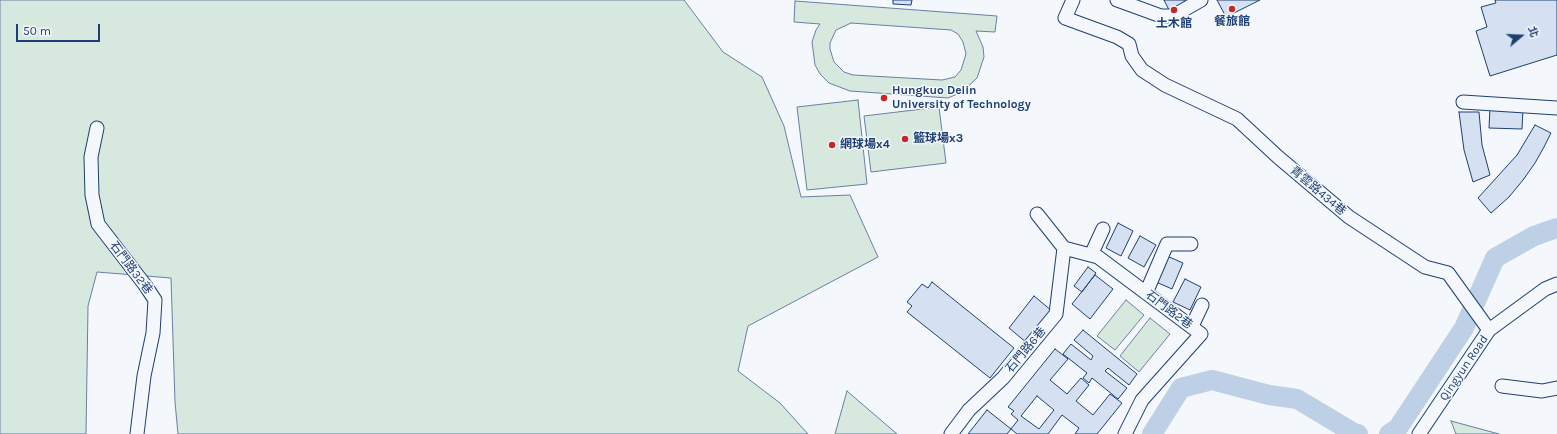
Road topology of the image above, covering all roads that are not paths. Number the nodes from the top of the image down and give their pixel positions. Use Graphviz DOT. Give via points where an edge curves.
graph roads {
  1 [pos="1072,0"];
  2 [pos="1117,0"];
  3 [pos="1201,0"];
  4 [pos="1463,102"];
  5 [pos="1557,108"];
  6 [pos="97,128"];
  7 [pos="1036,214"];
  8 [pos="1103,229"];
  9 [pos="1191,244"];
  10 [pos="1064,248"];
  11 [pos="1091,255"];
  12 [pos="1557,284"];
  13 [pos="1146,293"];
  14 [pos="1202,305"];
  15 [pos="1192,326"];
  16 [pos="1487,326"];
  17 [pos="1502,386"];
  18 [pos="1557,388"];
  19 [pos="137,434"];
  20 [pos="951,434"];
  21 [pos="1125,434"];
  22 [pos="1419,434"];
  1 -- 16 [label="street, 青雲路434巷" via="1065,18 1129,44 1132,56 1142,70 1164,85 1237,119 1278,158 1349,217 1425,267 1448,273"];
  2 -- 3 [label="street" via="1161,16 1173,16"];
  4 -- 5 [label="street"];
  6 -- 19 [label="street, 石門路32巷" via="91,157 92,195 98,224 155,300 153,333 144,376"];
  7 -- 10 [label="street"];
  8 -- 11 [label="street"];
  9 -- 13 [label="street" via="1166,244"];
  10 -- 11 [label="street, 石門路2巷"];
  10 -- 20 [label="street, 石門路6巷" via="1056,314 1003,378 969,410"];
  11 -- 13 [label="street, 石門路2巷" via="1098,257"];
  12 -- 16 [label="street, Qingyun Road"];
  13 -- 15 [label="street, 石門路2巷"];
  14 -- 15 [label="street"];
  15 -- 21 [label="street, 石門路2巷" via="1201,334 1142,400"];
  16 -- 22 [label="street, Qingyun Road"];
  17 -- 18 [label="street" via="1542,391"];
}
